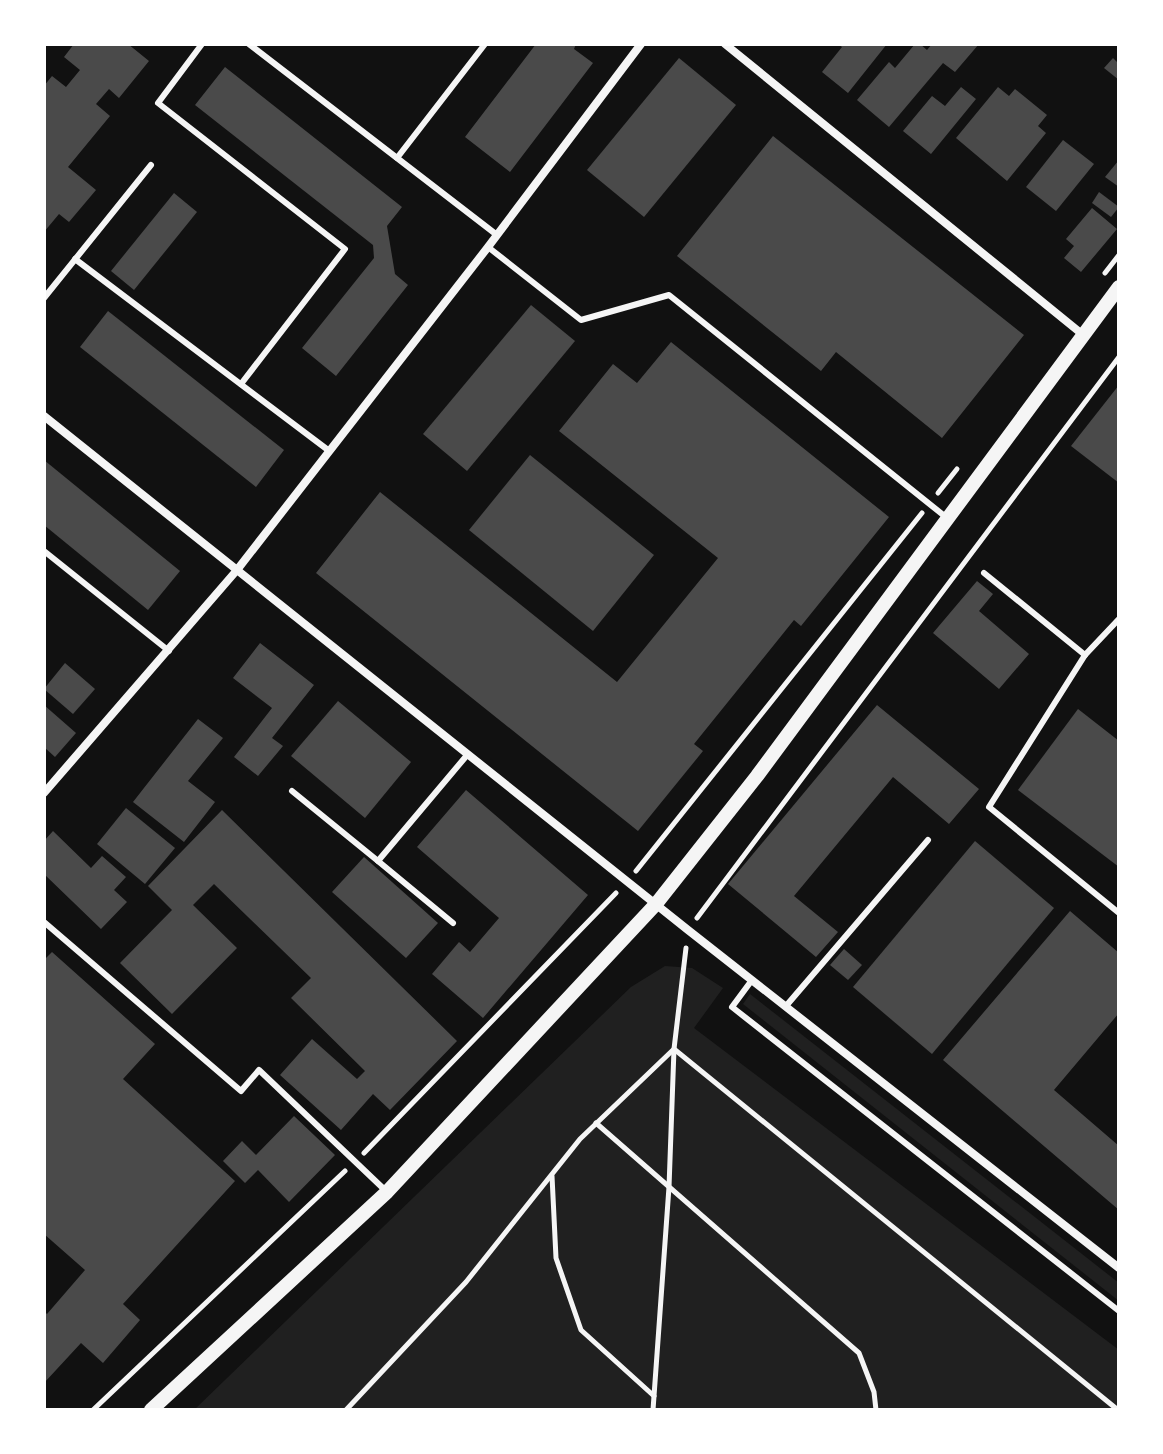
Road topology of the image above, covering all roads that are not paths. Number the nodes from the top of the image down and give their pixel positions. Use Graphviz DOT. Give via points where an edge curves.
graph roads {
  1 [pos="202,44"];
  2 [pos="249,44"];
  3 [pos="485,44"];
  4 [pos="641,44"];
  5 [pos="725,44"];
  6 [pos="397,158"];
  7 [pos="151,165"];
  8 [pos="497,235"];
  9 [pos="488,247"];
  10 [pos="75,259"];
  11 [pos="1119,287"];
  12 [pos="44,298"];
  13 [pos="1082,334"];
  14 [pos="241,384"];
  15 [pos="44,416"];
  16 [pos="328,450"];
  17 [pos="947,518"];
  18 [pos="44,551"];
  19 [pos="237,570"];
  20 [pos="984,573"];
  21 [pos="1119,619"];
  22 [pos="169,651"];
  23 [pos="1085,655"];
  24 [pos="468,754"];
  25 [pos="292,791"];
  26 [pos="44,793"];
  27 [pos="928,840"];
  28 [pos="378,861"];
  29 [pos="656,904"];
  30 [pos="1119,913"];
  31 [pos="44,922"];
  32 [pos="453,923"];
  33 [pos="752,980"];
  34 [pos="786,1006"];
  35 [pos="387,1192"];
  36 [pos="1119,1268"];
  37 [pos="1119,1311"];
  38 [pos="151,1410"];
  1 -- 14 [label="lane" via="158,103 345,249"];
  2 -- 6 [label="lane"];
  3 -- 6 [label="lane"];
  4 -- 8 [label="street"];
  5 -- 13 [label="street"];
  6 -- 8 [label="lane"];
  7 -- 10 [label="lane"];
  8 -- 9 [label="street"];
  9 -- 16 [label="street"];
  9 -- 17 [label="lane" via="581,320 669,295"];
  10 -- 12 [label="lane"];
  10 -- 14 [label="lane"];
  11 -- 13 [label="street"];
  13 -- 17 [label="street"];
  14 -- 16 [label="lane"];
  15 -- 19 [label="street"];
  16 -- 19 [label="street"];
  17 -- 29 [label="street"];
  18 -- 22 [label="lane"];
  19 -- 22 [label="street"];
  19 -- 24 [label="street"];
  20 -- 23 [label="lane"];
  21 -- 23 [label="lane"];
  22 -- 26 [label="street"];
  23 -- 30 [label="lane" via="989,807"];
  24 -- 28 [label="lane"];
  24 -- 29 [label="street"];
  25 -- 28 [label="lane"];
  27 -- 34 [label="lane"];
  28 -- 32 [label="lane"];
  29 -- 33 [label="street"];
  29 -- 35 [label="street"];
  31 -- 35 [label="lane" via="241,1091 259,1070"];
  33 -- 34 [label="street"];
  33 -- 37 [label="lane" via="732,1007"];
  34 -- 36 [label="street"];
  35 -- 38 [label="street"];
}
